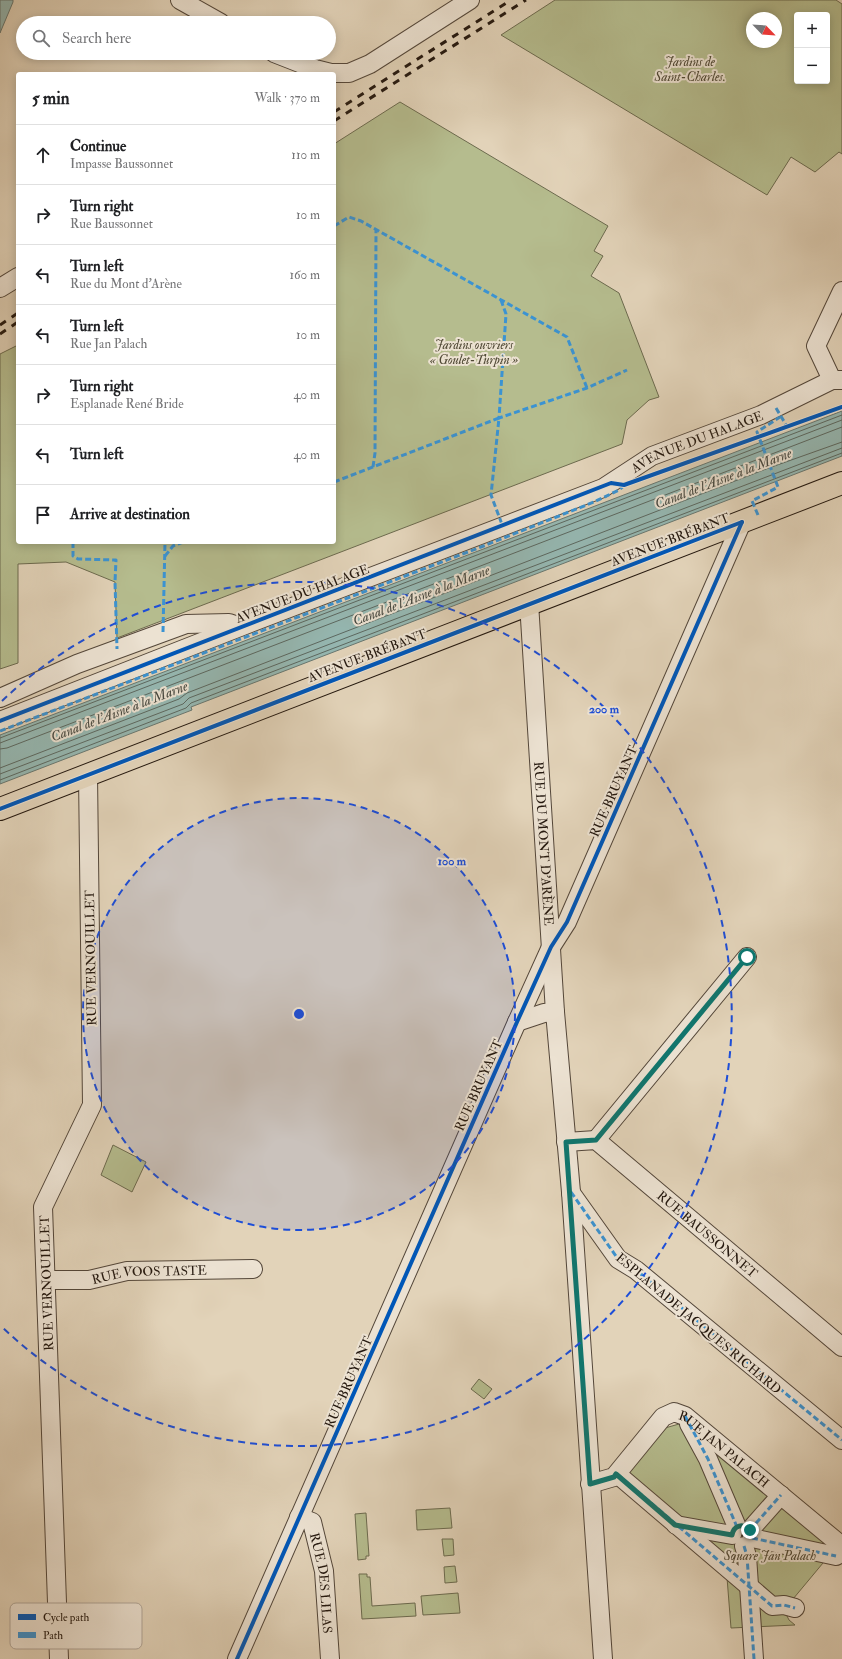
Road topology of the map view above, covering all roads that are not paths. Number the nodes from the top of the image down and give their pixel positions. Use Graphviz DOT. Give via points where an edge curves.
graph roads {
  1 [pos="180,0"];
  2 [pos="470,0"];
  3 [pos="209,16"];
  4 [pos="292,60"];
  5 [pos="323,72"];
  6 [pos="337,77"];
  7 [pos="16,278"];
  8 [pos="0,288"];
  9 [pos="842,291"];
  10 [pos="831,385"];
  11 [pos="842,483"];
  12 [pos="742,522"];
  13 [pos="528,603"];
  14 [pos="240,627"];
  15 [pos="0,698"];
  16 [pos="0,721"];
  17 [pos="88,774"];
  18 [pos="0,808"];
  19 [pos="551,946"];
  20 [pos="747,957"];
  21 [pos="555,1012"];
  22 [pos="517,1022"];
  23 [pos="596,1140"];
  24 [pos="566,1142"];
  25 [pos="570,1192"];
  26 [pos="253,1269"];
  27 [pos="46,1280"];
  28 [pos="842,1347"];
  29 [pos="685,1416"];
  30 [pos="842,1440"];
  31 [pos="616,1474"];
  32 [pos="590,1484"];
  33 [pos="781,1495"];
  34 [pos="299,1517"];
  35 [pos="675,1525"];
  36 [pos="743,1535"];
  37 [pos="839,1551"];
  38 [pos="749,1586"];
  39 [pos="56,1603"];
  40 [pos="795,1608"];
  41 [pos="58,1649"];
  42 [pos="58,1659"];
  43 [pos="237,1659"];
  44 [pos="330,1659"];
  45 [pos="603,1659"];
  46 [pos="754,1659"];
  1 -- 3 [label="street"];
  2 -- 6 [label="street" via="370,64"];
  4 -- 5 [label="street"];
  7 -- 8 [label="street"];
  9 -- 10 [label="street" via="816,346"];
  10 -- 14 [label="street, AVENUE DU HALAGE" via="791,404 652,456 603,488"];
  11 -- 12 [label="main road, AVENUE BRÉBANT"];
  12 -- 13 [label="main road, AVENUE BRÉBANT"];
  12 -- 19 [label="street, RUE BRUYANT" via="566,922"];
  13 -- 17 [label="main road, AVENUE BRÉBANT"];
  13 -- 19 [label="street, RUE DU MONT D'ARÈNE"];
  14 -- 15 [label="street, AVENUE DU HALAGE" via="229,622 186,624 77,664"];
  14 -- 16 [label="street, AVENUE DU HALAGE"];
  17 -- 18 [label="main road, AVENUE BRÉBANT"];
  17 -- 27 [label="street, RUE VERNOUILLET" via="92,1105 43,1207"];
  19 -- 21 [label="street, RUE DU MONT D'ARÈNE"];
  19 -- 22 [label="street, RUE BRUYANT"];
  20 -- 23 [label="street"];
  21 -- 22 [label="street"];
  21 -- 24 [label="street, RUE DU MONT D'ARÈNE"];
  22 -- 34 [label="street, RUE BRUYANT"];
  23 -- 24 [label="street"];
  23 -- 28 [label="street, RUE BAUSSONNET"];
  24 -- 25 [label="street, RUE DU MONT D'ARÈNE"];
  25 -- 30 [label="street, ESPLANADE JACQUES RICHARD" via="618,1259 636,1270"];
  25 -- 32 [label="street, RUE DU MONT D'ARÈNE"];
  26 -- 27 [label="street, RUE VOOS TASTE" via="127,1271 89,1280"];
  27 -- 39 [label="street, RUE VERNOUILLET"];
  29 -- 31 [label="street, RUE JAN PALACH" via="674,1412 663,1417"];
  29 -- 33 [label="street, RUE JAN PALACH"];
  29 -- 36 [label="street"];
  31 -- 32 [label="street, RUE JAN PALACH" via="614,1477"];
  31 -- 35 [label="street"];
  32 -- 45 [label="street, RUE DU MONT D'ARÈNE"];
  33 -- 36 [label="street"];
  33 -- 37 [label="street, RUE JAN PALACH"];
  34 -- 43 [label="street, RUE BRUYANT"];
  34 -- 44 [label="street, RUE DES LILAS" via="312,1522 324,1571"];
  35 -- 36 [label="street"];
  35 -- 38 [label="street"];
  36 -- 37 [label="street"];
  36 -- 38 [label="street"];
  38 -- 40 [label="street" via="772,1606 784,1605"];
  38 -- 46 [label="street"];
  41 -- 42 [label="street, RUE VERNOUILLET"];
}
